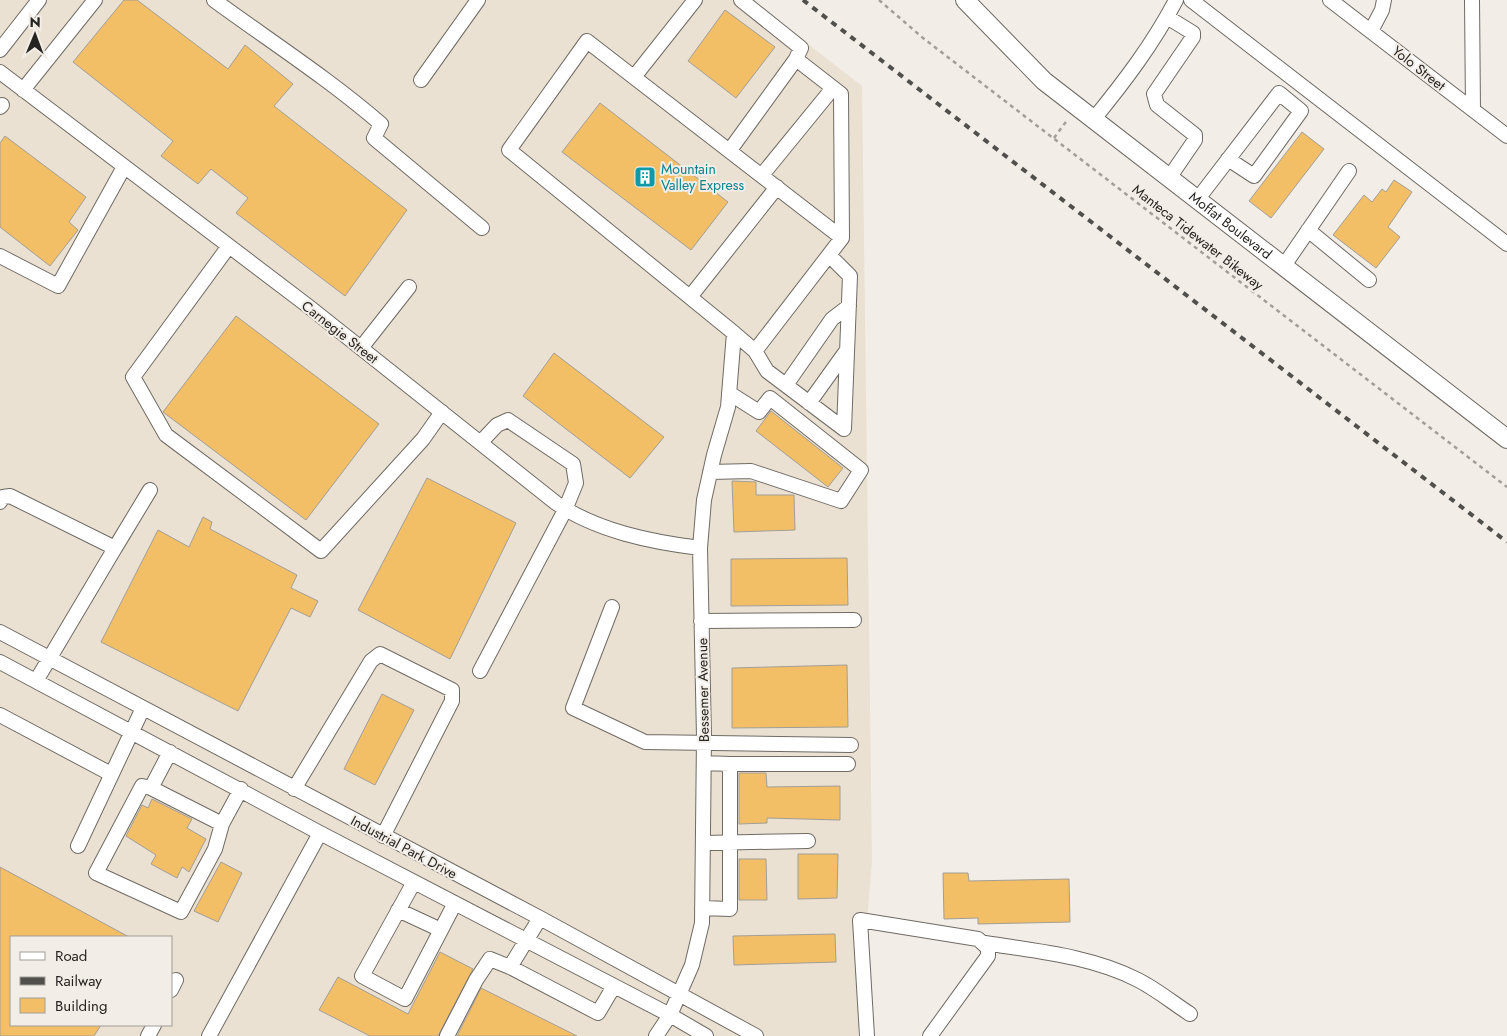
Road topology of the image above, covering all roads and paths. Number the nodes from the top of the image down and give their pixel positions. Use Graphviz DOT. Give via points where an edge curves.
graph roads {
  1 [pos="39,0"];
  2 [pos="94,0"];
  3 [pos="214,0"];
  4 [pos="478,0"];
  5 [pos="695,0"];
  6 [pos="741,0"];
  7 [pos="879,0"];
  8 [pos="965,0"];
  9 [pos="1176,0"];
  10 [pos="1191,0"];
  11 [pos="1330,0"];
  12 [pos="1384,0"];
  13 [pos="1472,0"];
  14 [pos="1167,17"];
  15 [pos="1371,31"];
  16 [pos="0,50"];
  17 [pos="796,59"];
  18 [pos="0,72"];
  19 [pos="634,77"];
  20 [pos="421,80"];
  21 [pos="833,88"];
  22 [pos="23,90"];
  23 [pos="1077,107"];
  24 [pos="1473,110"];
  25 [pos="1093,120"];
  26 [pos="1507,136"];
  27 [pos="1054,138"];
  28 [pos="730,150"];
  29 [pos="1228,159"];
  30 [pos="124,167"];
  31 [pos="1349,171"];
  32 [pos="762,176"];
  33 [pos="1169,178"];
  34 [pos="777,187"];
  35 [pos="1197,200"];
  36 [pos="482,228"];
  37 [pos="1308,230"];
  38 [pos="842,238"];
  39 [pos="1507,244"];
  40 [pos="229,246"];
  41 [pos="829,255"];
  42 [pos="0,256"];
  43 [pos="1283,267"];
  44 [pos="1369,280"];
  45 [pos="409,287"];
  46 [pos="690,296"];
  47 [pos="849,306"];
  48 [pos="734,333"];
  49 [pos="361,348"];
  50 [pos="847,350"];
  51 [pos="755,351"];
  52 [pos="786,385"];
  53 [pos="729,393"];
  54 [pos="809,403"];
  55 [pos="442,412"];
  56 [pos="1507,439"];
  57 [pos="480,442"];
  58 [pos="710,472"];
  59 [pos="1507,487"];
  60 [pos="150,490"];
  61 [pos="0,502"];
  62 [pos="565,510"];
  63 [pos="115,548"];
  64 [pos="700,548"];
  65 [pos="612,607"];
  66 [pos="854,620"];
  67 [pos="701,621"];
  68 [pos="0,632"];
  69 [pos="50,659"];
  70 [pos="0,662"];
  71 [pos="480,671"];
  72 [pos="36,681"];
  73 [pos="143,708"];
  74 [pos="0,715"];
  75 [pos="130,731"];
  76 [pos="704,743"];
  77 [pos="852,745"];
  78 [pos="170,752"];
  79 [pos="704,763"];
  80 [pos="730,764"];
  81 [pos="848,764"];
  82 [pos="111,774"];
  83 [pos="151,788"];
  84 [pos="294,789"];
  85 [pos="240,790"];
  86 [pos="222,824"];
  87 [pos="320,832"];
  88 [pos="384,836"];
  89 [pos="808,841"];
  90 [pos="703,843"];
  91 [pos="730,843"];
  92 [pos="78,846"];
  93 [pos="414,882"];
  94 [pos="455,903"];
  95 [pos="702,908"];
  96 [pos="398,910"];
  97 [pos="540,918"];
  98 [pos="441,930"];
  99 [pos="525,940"];
  100 [pos="984,943"];
  101 [pos="510,967"];
  102 [pos="614,986"];
  103 [pos="681,993"];
  104 [pos="1190,1014"];
  105 [pos="670,1015"];
  106 [pos="209,1036"];
  107 [pos="447,1036"];
  108 [pos="656,1036"];
  109 [pos="705,1036"];
  110 [pos="756,1036"];
  111 [pos="867,1036"];
  112 [pos="930,1036"];
  1 -- 16 [label="street"];
  2 -- 22 [label="street"];
  3 -- 36 [label="street" via="341,89 381,124 374,138"];
  4 -- 20 [label="street"];
  5 -- 19 [label="street"];
  6 -- 17 [label="street" via="801,48"];
  7 -- 27 [label="path, Manteca Tidewater Bikeway" via="923,38"];
  8 -- 23 [label="main road, Moffat Boulevard" via="1044,81"];
  9 -- 14 [label="street"];
  10 -- 39 [label="street"];
  11 -- 15 [label="street, Yolo Street"];
  12 -- 15 [label="street"];
  13 -- 24 [label="street"];
  14 -- 25 [label="street" via="1138,65"];
  14 -- 33 [label="street" via="1193,33 1193,37 1154,94 1154,99 1157,105 1195,135 1195,140"];
  15 -- 24 [label="street, Yolo Street"];
  17 -- 21 [label="street"];
  17 -- 28 [label="street"];
  18 -- 22 [label="street, Carnegie Street"];
  19 -- 28 [label="street"];
  19 -- 46 [label="street" via="587,41 510,150"];
  21 -- 32 [label="street"];
  21 -- 38 [label="street" via="841,94"];
  22 -- 30 [label="street, Carnegie Street"];
  23 -- 25 [label="main road, Moffat Boulevard"];
  23 -- 27 [label="path"];
  24 -- 26 [label="street, Yolo Street"];
  25 -- 33 [label="main road, Moffat Boulevard"];
  27 -- 59 [label="path, Manteca Tidewater Bikeway"];
  28 -- 32 [label="street"];
  29 -- 29 [label="street" via="1279,93 1301,111 1254,176"];
  29 -- 35 [label="street"];
  30 -- 40 [label="street, Carnegie Street"];
  30 -- 42 [label="street" via="58,286"];
  31 -- 37 [label="street"];
  32 -- 34 [label="street"];
  33 -- 35 [label="main road, Moffat Boulevard"];
  34 -- 38 [label="street"];
  34 -- 46 [label="street"];
  35 -- 43 [label="main road, Moffat Boulevard"];
  37 -- 43 [label="street"];
  37 -- 44 [label="street"];
  38 -- 41 [label="street"];
  40 -- 49 [label="street, Carnegie Street"];
  40 -- 55 [label="street" via="133,377 166,435 320,551 423,439"];
  41 -- 47 [label="street" via="850,276"];
  41 -- 51 [label="street"];
  43 -- 56 [label="main road, Moffat Boulevard"];
  45 -- 49 [label="street"];
  46 -- 48 [label="street"];
  47 -- 50 [label="street"];
  47 -- 52 [label="street" via="832,320"];
  48 -- 51 [label="street"];
  48 -- 53 [label="street, Bessemer Avenue"];
  49 -- 55 [label="street, Carnegie Street"];
  50 -- 54 [label="street"];
  50 -- 54 [label="street" via="844,429"];
  51 -- 52 [label="street" via="767,371"];
  52 -- 54 [label="street"];
  53 -- 58 [label="street, Bessemer Avenue" via="723,429"];
  53 -- 58 [label="street" via="759,412 770,398 861,470 840,500 750,471"];
  55 -- 57 [label="street, Carnegie Street"];
  57 -- 62 [label="street, Carnegie Street"];
  57 -- 62 [label="street" via="497,425 508,420 573,464 576,483"];
  58 -- 64 [label="street, Bessemer Avenue"];
  60 -- 63 [label="street"];
  61 -- 63 [label="street" via="3,497 10,496"];
  62 -- 64 [label="street, Carnegie Street" via="612,529 666,544"];
  62 -- 71 [label="street"];
  63 -- 69 [label="street"];
  64 -- 67 [label="street, Bessemer Avenue"];
  65 -- 76 [label="street" via="573,708 645,742"];
  66 -- 67 [label="street"];
  67 -- 76 [label="street, Bessemer Avenue"];
  68 -- 69 [label="street, Industrial Park Drive"];
  69 -- 72 [label="street"];
  69 -- 73 [label="street, Industrial Park Drive"];
  70 -- 72 [label="street, Industrial Park Drive"];
  72 -- 75 [label="street, Industrial Park Drive"];
  73 -- 75 [label="street"];
  73 -- 84 [label="street, Industrial Park Drive"];
  74 -- 82 [label="street"];
  75 -- 78 [label="street, Industrial Park Drive"];
  75 -- 82 [label="street"];
  76 -- 77 [label="street"];
  76 -- 79 [label="street, Bessemer Avenue"];
  78 -- 83 [label="street"];
  78 -- 85 [label="street, Industrial Park Drive"];
  79 -- 80 [label="street"];
  79 -- 90 [label="street, Bessemer Avenue"];
  80 -- 81 [label="street"];
  80 -- 91 [label="street"];
  82 -- 92 [label="street"];
  83 -- 86 [label="street"];
  83 -- 86 [label="street" via="142,786 96,873 181,912 215,848"];
  84 -- 88 [label="street, Industrial Park Drive"];
  84 -- 88 [label="street" via="371,660 380,654 452,690 452,701"];
  85 -- 86 [label="street"];
  85 -- 87 [label="street, Industrial Park Drive"];
  87 -- 93 [label="street, Industrial Park Drive"];
  87 -- 106 [label="street"];
  88 -- 97 [label="street, Industrial Park Drive"];
  89 -- 91 [label="street"];
  90 -- 91 [label="street"];
  90 -- 95 [label="street, Bessemer Avenue"];
  91 -- 95 [label="street" via="730,909"];
  93 -- 94 [label="street, Industrial Park Drive"];
  93 -- 96 [label="street"];
  94 -- 98 [label="street"];
  94 -- 99 [label="street, Industrial Park Drive"];
  95 -- 103 [label="street, Bessemer Avenue" via="698,946"];
  96 -- 98 [label="street"];
  96 -- 98 [label="street" via="362,976 405,999"];
  97 -- 99 [label="street"];
  97 -- 103 [label="street, Industrial Park Drive"];
  99 -- 101 [label="street"];
  99 -- 102 [label="street, Industrial Park Drive"];
  100 -- 104 [label="street" via="1074,958 1123,973"];
  100 -- 111 [label="street" via="860,920"];
  100 -- 112 [label="street" via="988,956"];
  101 -- 102 [label="street" via="598,1013"];
  101 -- 107 [label="street" via="490,959"];
  102 -- 105 [label="street, Industrial Park Drive"];
  103 -- 105 [label="street, Bessemer Avenue"];
  103 -- 110 [label="street, Industrial Park Drive"];
  105 -- 108 [label="street, Bessemer Avenue"];
  105 -- 109 [label="street, Industrial Park Drive"];
}
